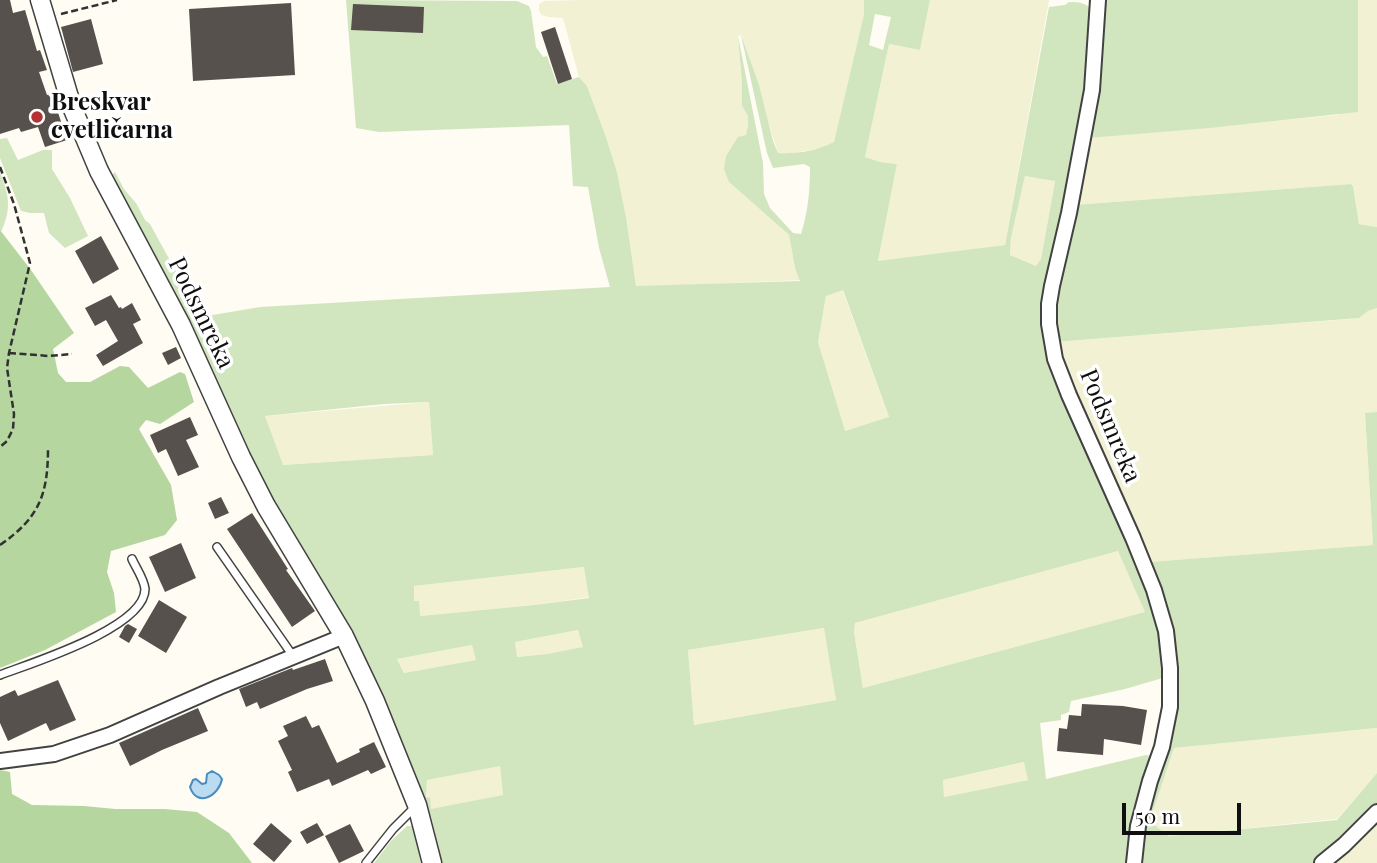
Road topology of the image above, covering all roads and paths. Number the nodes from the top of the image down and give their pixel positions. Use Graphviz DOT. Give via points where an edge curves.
graph roads {
  1 [pos="40,0"];
  2 [pos="117,0"];
  3 [pos="1098,0"];
  4 [pos="44,18"];
  5 [pos="0,167"];
  6 [pos="9,353"];
  7 [pos="72,354"];
  8 [pos="0,447"];
  9 [pos="48,448"];
  10 [pos="0,544"];
  11 [pos="217,547"];
  12 [pos="132,559"];
  13 [pos="344,636"];
  14 [pos="294,657"];
  15 [pos="0,675"];
  16 [pos="1,759"];
  17 [pos="417,805"];
  18 [pos="1377,812"];
  19 [pos="366,863"];
  20 [pos="432,863"];
  21 [pos="1134,863"];
  22 [pos="1322,863"];
  1 -- 4 [label="street, Podsmreka"];
  2 -- 4 [label="path"];
  3 -- 21 [label="street, Podsmreka" via="1092,90 1052,286 1049,324 1055,359 1133,538 1166,631 1170,707 1138,826"];
  4 -- 13 [label="street, Podsmreka" via="72,107 99,171 181,325 241,457"];
  5 -- 6 [label="path" via="30,263"];
  6 -- 7 [label="path"];
  6 -- 8 [label="path" via="13,429"];
  9 -- 10 [label="path" via="45,486 37,510"];
  11 -- 14 [label="lane"];
  12 -- 15 [label="lane" via="145,592 127,616 105,633"];
  13 -- 14 [label="street"];
  13 -- 17 [label="street, Podsmreka"];
  14 -- 16 [label="street" via="110,735 54,754"];
  17 -- 19 [label="lane"];
  17 -- 20 [label="street, Podsmreka"];
  18 -- 22 [label="street"];
}
